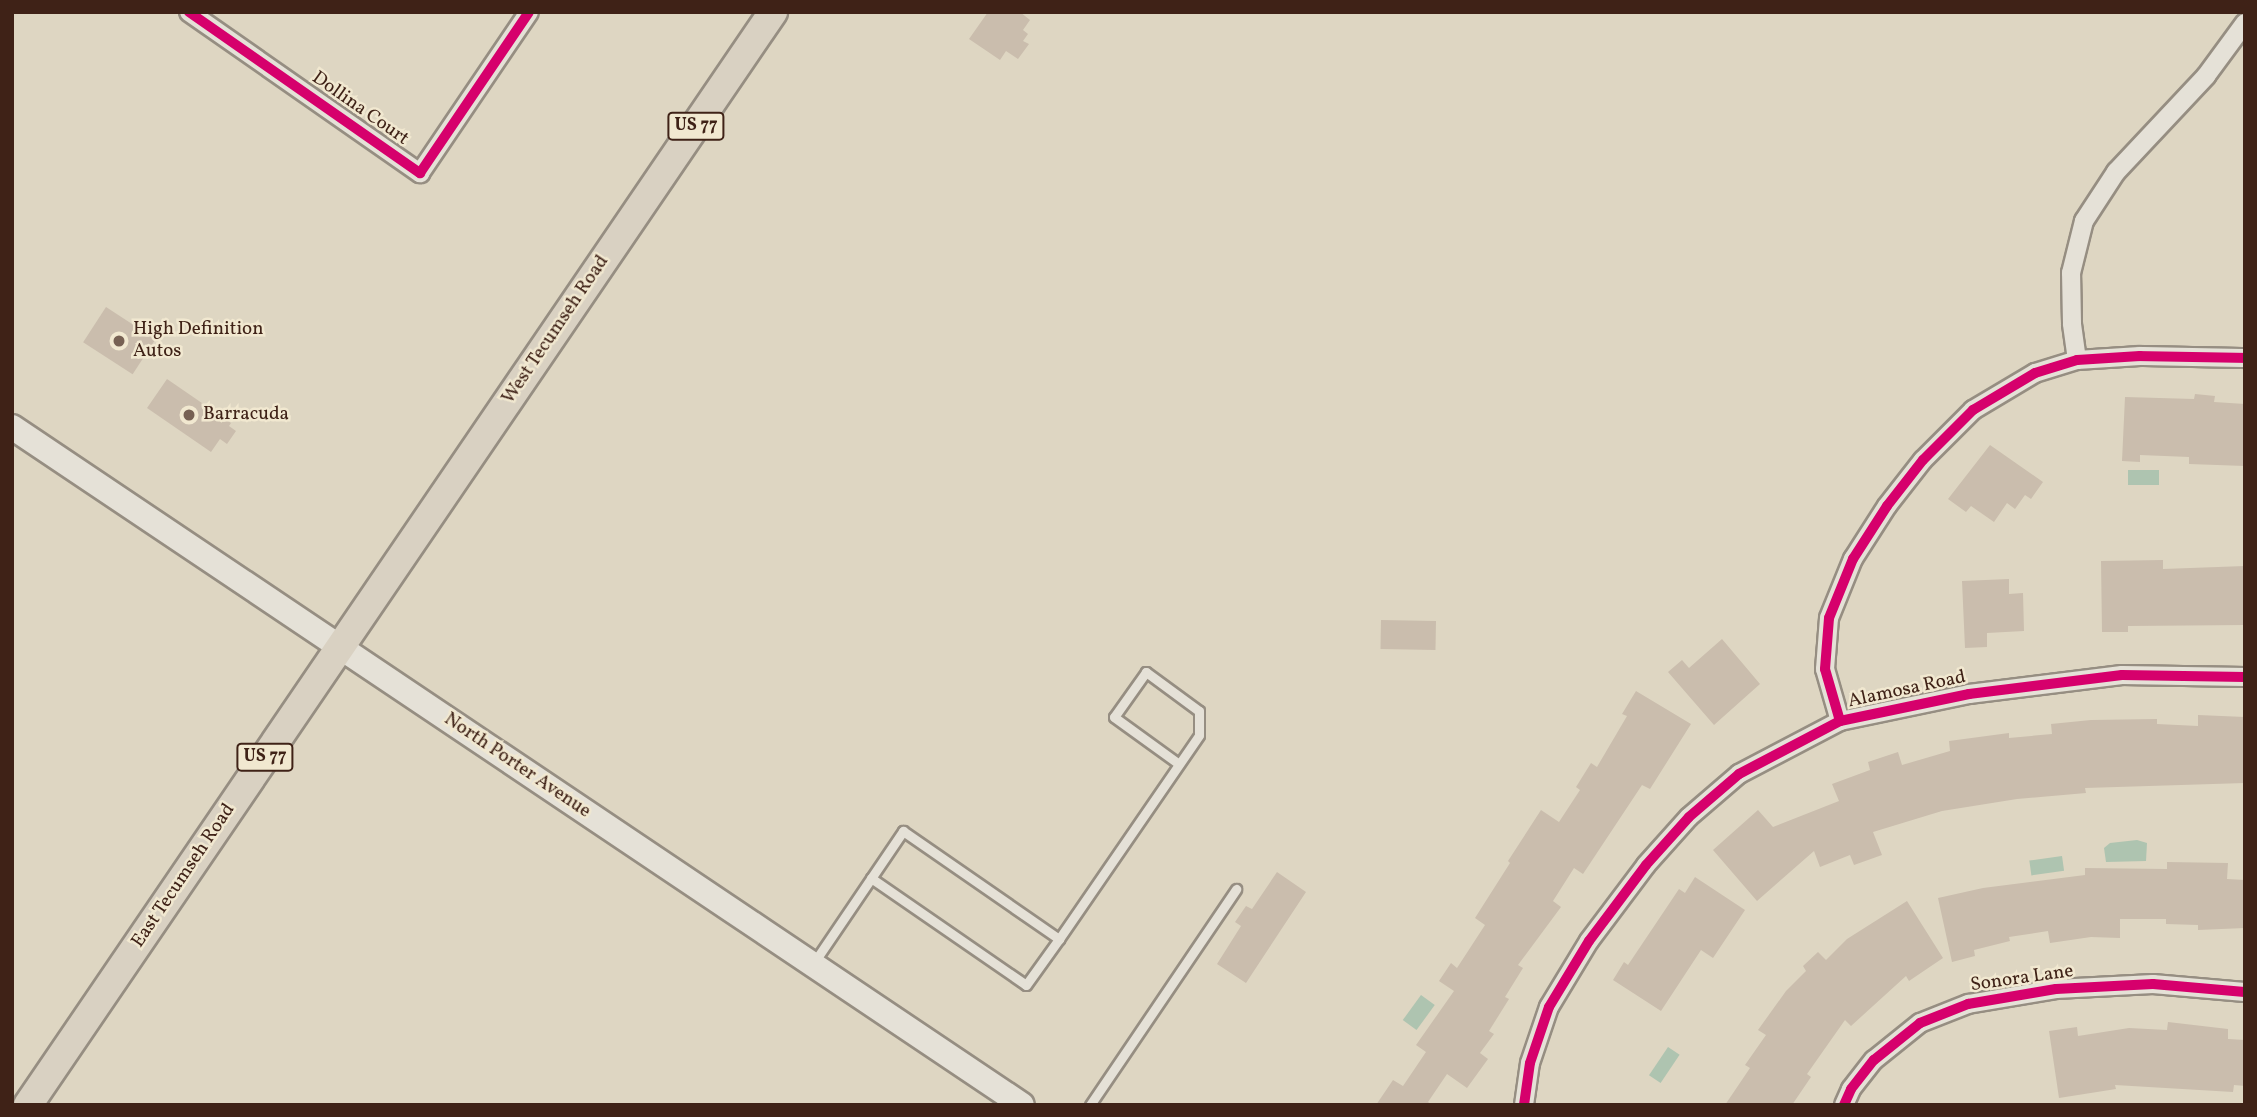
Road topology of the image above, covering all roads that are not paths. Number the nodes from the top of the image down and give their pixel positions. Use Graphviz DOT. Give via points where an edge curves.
graph roads {
  1 [pos="188,12"];
  2 [pos="529,12"];
  3 [pos="773,12"];
  4 [pos="2245,23"];
  5 [pos="2245,358"];
  6 [pos="2077,360"];
  7 [pos="12,427"];
  8 [pos="339,648"];
  9 [pos="2245,677"];
  10 [pos="1840,722"];
  11 [pos="1179,764"];
  12 [pos="871,878"];
  13 [pos="1236,888"];
  14 [pos="1059,939"];
  15 [pos="813,965"];
  16 [pos="2245,992"];
  17 [pos="28,1105"];
  18 [pos="1022,1105"];
  19 [pos="1090,1105"];
  20 [pos="1524,1105"];
  21 [pos="1844,1105"];
  1 -- 2 [label="street, Dollina Court" via="420,173"];
  3 -- 8 [label="main road, West Tecumseh Road / US 77"];
  4 -- 6 [label="street" via="2206,76 2116,172 2084,221 2071,273"];
  5 -- 6 [label="street"];
  6 -- 10 [label="street" via="2035,373 1973,410 1923,460 1887,506 1853,559 1829,618 1825,669"];
  7 -- 8 [label="main road, North Porter Avenue"];
  8 -- 15 [label="main road, North Porter Avenue"];
  8 -- 17 [label="main road, East Tecumseh Road / US 77"];
  9 -- 10 [label="street, Alamosa Road" via="2122,675 1969,694"];
  10 -- 20 [label="street, Alamosa Road" via="1739,774 1689,817 1646,865 1589,941 1549,1007 1530,1063"];
  11 -- 11 [label="lane" via="1199,736 1199,711 1146,672 1114,717"];
  11 -- 14 [label="lane"];
  12 -- 14 [label="lane" via="1026,985"];
  12 -- 14 [label="lane" via="903,831"];
  12 -- 15 [label="lane"];
  13 -- 19 [label="lane"];
  15 -- 18 [label="main road, North Porter Avenue"];
  16 -- 21 [label="street, Sonora Lane" via="2153,984 2056,989 1968,1004 1920,1023 1874,1060"];
}
